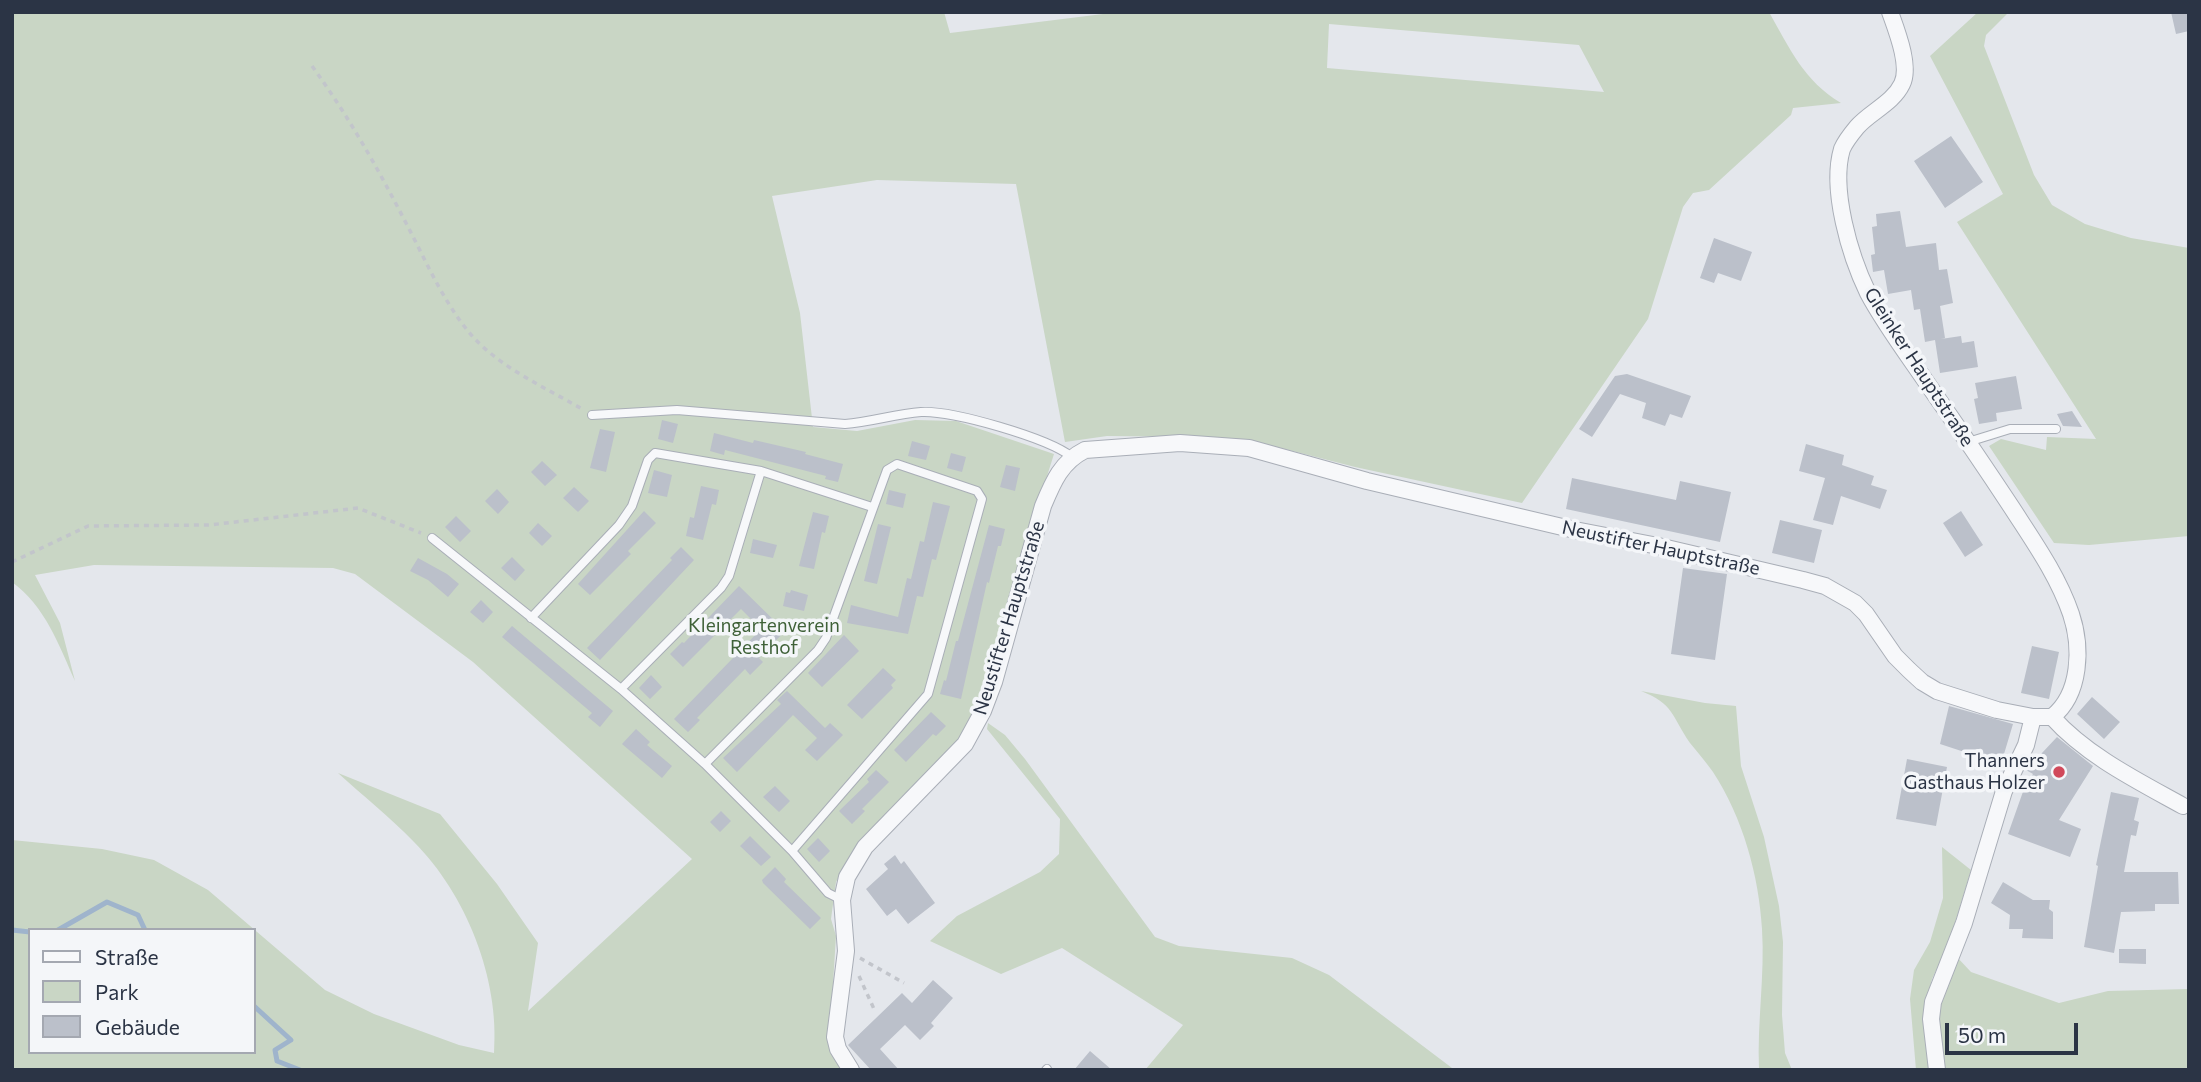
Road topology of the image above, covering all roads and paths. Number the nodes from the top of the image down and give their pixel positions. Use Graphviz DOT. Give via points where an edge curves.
graph roads {
  1 [pos="1890,12"];
  2 [pos="312,66"];
  3 [pos="593,415"];
  4 [pos="2056,429"];
  5 [pos="1968,442"];
  6 [pos="1072,457"];
  7 [pos="761,471"];
  8 [pos="872,507"];
  9 [pos="432,538"];
  10 [pos="12,562"];
  11 [pos="531,618"];
  12 [pos="621,689"];
  13 [pos="2033,717"];
  14 [pos="2052,717"];
  15 [pos="705,764"];
  16 [pos="2183,806"];
  17 [pos="792,851"];
  18 [pos="842,900"];
  19 [pos="846,951"];
  20 [pos="904,983"];
  21 [pos="851,1070"];
  22 [pos="1937,1070"];
  1 -- 5 [label="street, Gleinker Hauptstraße" via="1905,65 1904,82 1843,146 1840,197 1855,262 1868,291"];
  2 -- 3 [label="path" via="361,137 421,252 474,338 495,357"];
  3 -- 6 [label="lane" via="677,410 845,424 942,413 1043,442"];
  4 -- 5 [label="lane" via="2010,429"];
  5 -- 14 [label="street, Gleinker Hauptstraße" via="2035,542 2072,616 2077,668 2069,698"];
  6 -- 13 [label="street, Neustifter Hauptstraße" via="1100,447 1142,444 1249,449 1367,481 1814,583 1855,603 1895,656 1922,682 1959,699"];
  6 -- 18 [label="street, Neustifter Hauptstraße" via="1053,481 1042,506 994,682 975,729 865,847 847,877"];
  7 -- 8 [label="lane"];
  7 -- 11 [label="lane" via="655,453 619,525"];
  7 -- 12 [label="lane" via="729,576"];
  8 -- 15 [label="lane" via="826,638"];
  8 -- 17 [label="lane" via="887,470 897,464 977,491 982,499 928,694"];
  9 -- 10 [label="path" via="358,508 209,525 89,526"];
  9 -- 11 [label="lane"];
  11 -- 12 [label="lane"];
  12 -- 15 [label="lane"];
  13 -- 14 [label="street, Neustifter Hauptstraße"];
  13 -- 22 [label="street" via="1933,1002"];
  14 -- 16 [label="street" via="2068,736"];
  15 -- 17 [label="lane"];
  17 -- 18 [label="lane" via="828,892"];
  18 -- 19 [label="street, Neustifter Hauptstraße"];
  19 -- 20 [label="path"];
  19 -- 21 [label="street, Neustifter Hauptstraße" via="835,1037"];
}
